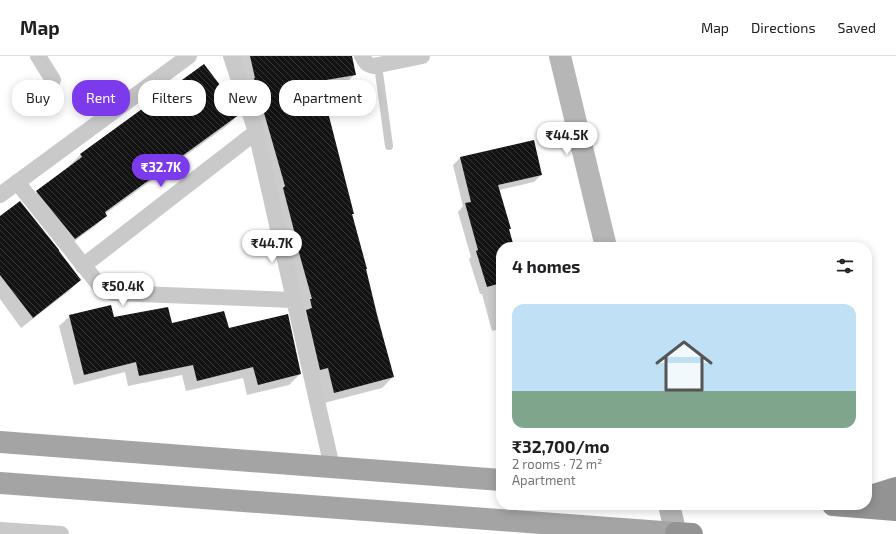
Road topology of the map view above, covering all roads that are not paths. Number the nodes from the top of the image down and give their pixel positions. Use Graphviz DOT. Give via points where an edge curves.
graph roads {
  1 [pos="38,56"];
  2 [pos="189,56"];
  3 [pos="231,56"];
  4 [pos="362,56"];
  5 [pos="422,56"];
  6 [pos="560,56"];
  7 [pos="378,65"];
  8 [pos="53,80"];
  9 [pos="256,132"];
  10 [pos="389,146"];
  11 [pos="17,182"];
  12 [pos="0,195"];
  13 [pos="605,242"];
  14 [pos="84,266"];
  15 [pos="294,300"];
  16 [pos="0,442"];
  17 [pos="332,467"];
  18 [pos="496,480"];
  19 [pos="0,483"];
  20 [pos="896,488"];
  21 [pos="872,495"];
  22 [pos="872,508"];
  23 [pos="671,510"];
  24 [pos="896,510"];
  25 [pos="0,530"];
  26 [pos="60,534"];
  27 [pos="681,534"];
  1 -- 8 [label="street"];
  2 -- 11 [label="street"];
  3 -- 9 [label="street"];
  4 -- 7 [label="street" via="368,65"];
  5 -- 7 [label="street"];
  6 -- 13 [label="street"];
  7 -- 10 [label="lane"];
  9 -- 14 [label="street"];
  9 -- 15 [label="street"];
  11 -- 12 [label="street"];
  11 -- 14 [label="street"];
  14 -- 15 [label="street" via="100,286 114,293"];
  15 -- 17 [label="street"];
  16 -- 17 [label="main road"];
  17 -- 18 [label="main road"];
  19 -- 27 [label="main road"];
  20 -- 21 [label="highway"];
  22 -- 24 [label="highway"];
  23 -- 27 [label="street"];
  25 -- 26 [label="street"];
}
